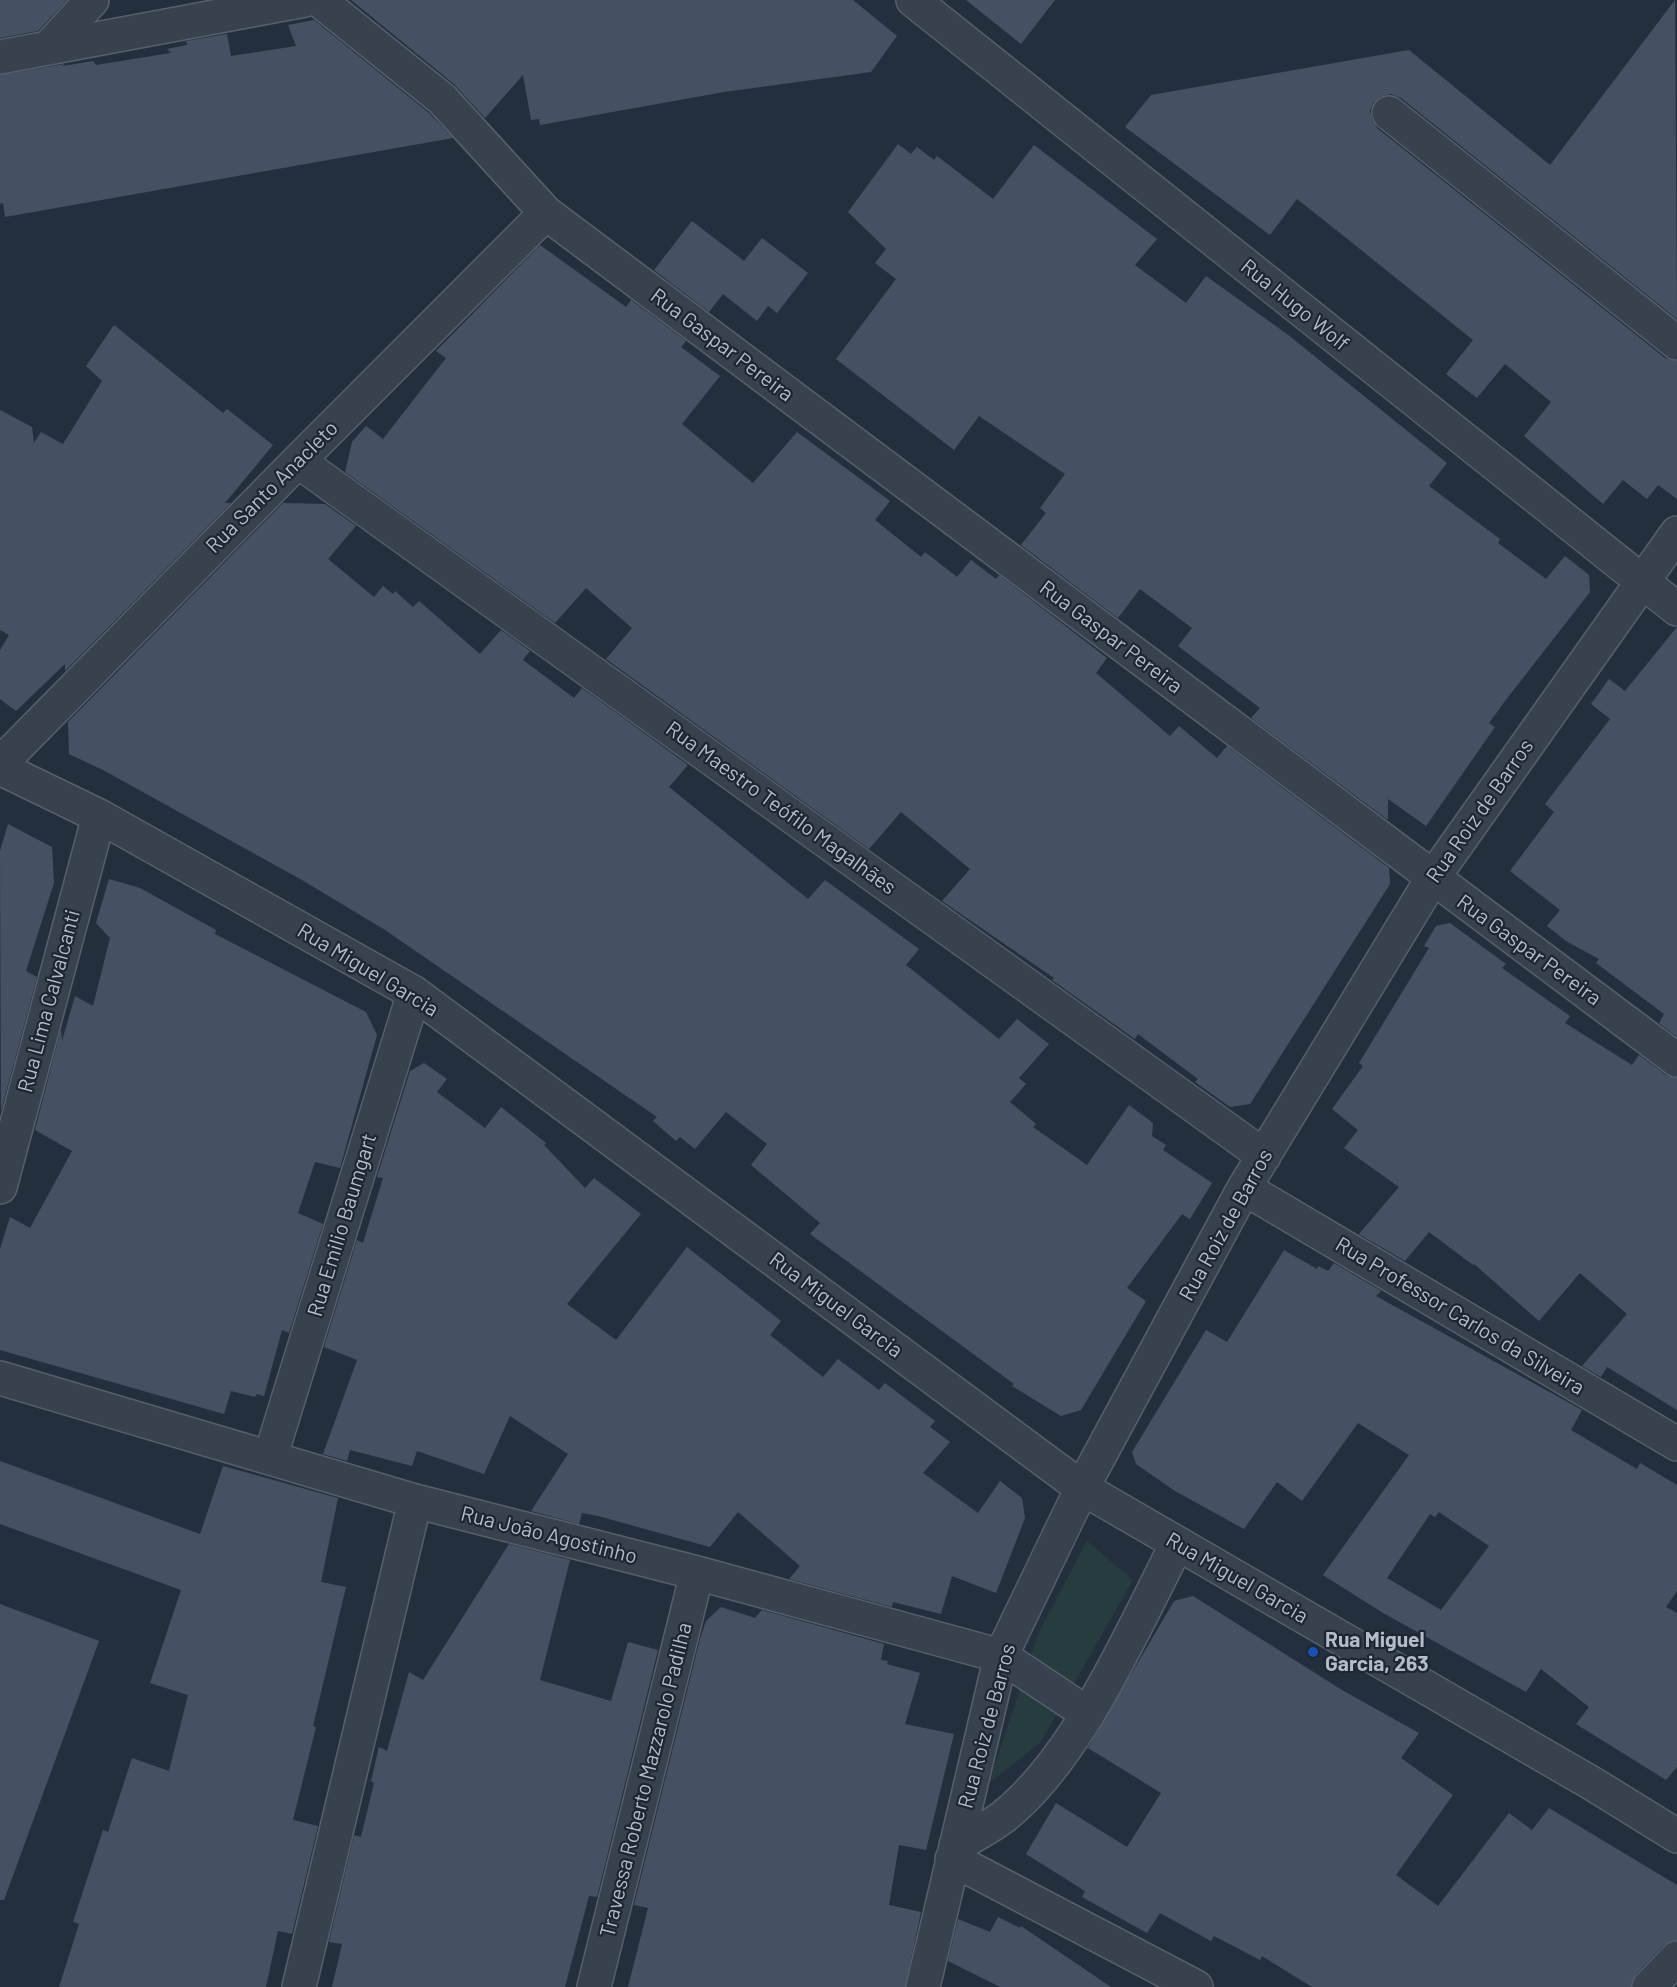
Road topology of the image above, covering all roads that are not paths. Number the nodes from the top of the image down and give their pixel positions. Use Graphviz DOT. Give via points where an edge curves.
graph roads {
  1 [pos="92,0"];
  2 [pos="305,0"];
  3 [pos="319,0"];
  4 [pos="913,0"];
  5 [pos="48,48"];
  6 [pos="0,57"];
  7 [pos="1389,113"];
  8 [pos="546,213"];
  9 [pos="1677,343"];
  10 [pos="298,460"];
  11 [pos="1677,533"];
  12 [pos="1641,581"];
  13 [pos="1677,609"];
  14 [pos="0,766"];
  15 [pos="99,816"];
  16 [pos="1432,879"];
  17 [pos="414,993"];
  18 [pos="1677,1060"];
  19 [pos="1264,1156"];
  20 [pos="0,1187"];
  21 [pos="1244,1188"];
  22 [pos="0,1378"];
  23 [pos="1677,1444"];
  24 [pos="270,1458"];
  25 [pos="1082,1488"];
  26 [pos="415,1501"];
  27 [pos="1177,1544"];
  28 [pos="697,1573"];
  29 [pos="1001,1656"];
  30 [pos="1088,1714"];
  31 [pos="1677,1836"];
  32 [pos="954,1852"];
  33 [pos="1677,1958"];
  34 [pos="299,1987"];
  35 [pos="594,1987"];
  36 [pos="923,1987"];
  37 [pos="1196,1987"];
  38 [pos="1649,1987"];
  1 -- 5 [label="street"];
  2 -- 5 [label="street"];
  3 -- 8 [label="street, Rua Gaspar Pereira" via="442,99"];
  4 -- 12 [label="street, Rua Hugo Wolf"];
  5 -- 6 [label="street"];
  7 -- 9 [label="street"];
  8 -- 10 [label="street, Rua Santo Anacleto"];
  8 -- 16 [label="street, Rua Gaspar Pereira"];
  10 -- 14 [label="street, Rua Santo Anacleto"];
  10 -- 19 [label="street, Rua Maestro Teófilo Magalhães"];
  11 -- 12 [label="street, Rua Roiz de Barros"];
  12 -- 13 [label="street, Rua Hugo Wolf"];
  12 -- 16 [label="street, Rua Roiz de Barros"];
  14 -- 15 [label="street, Rua Miguel Garcia"];
  15 -- 17 [label="street, Rua Miguel Garcia"];
  15 -- 20 [label="street, Rua Lima Calvalcanti"];
  16 -- 18 [label="street, Rua Gaspar Pereira"];
  16 -- 19 [label="street, Rua Roiz de Barros"];
  17 -- 24 [label="street, Rua Emilio Baumgart"];
  17 -- 25 [label="street, Rua Miguel Garcia"];
  19 -- 21 [label="street, Rua Roiz de Barros"];
  21 -- 23 [label="street, Rua Professor Carlos da Silveira"];
  21 -- 25 [label="street, Rua Roiz de Barros"];
  22 -- 24 [label="street, Rua João Agostinho"];
  24 -- 26 [label="street, Rua João Agostinho"];
  25 -- 27 [label="street, Rua Miguel Garcia"];
  25 -- 29 [label="street, Rua Roiz de Barros"];
  26 -- 28 [label="street, Rua João Agostinho"];
  26 -- 34 [label="street"];
  27 -- 30 [label="street"];
  27 -- 31 [label="street, Rua Miguel Garcia"];
  28 -- 29 [label="street, Rua João Agostinho"];
  28 -- 35 [label="street, Travessa Roberto Mazzarolo Padilha"];
  29 -- 30 [label="street, Rua João Agostinho"];
  29 -- 32 [label="street, Rua Roiz de Barros"];
  30 -- 32 [label="street" via="1044,1776 1005,1816"];
  32 -- 36 [label="street, Rua Roiz de Barros"];
  32 -- 37 [label="street"];
  33 -- 38 [label="street"];
}
